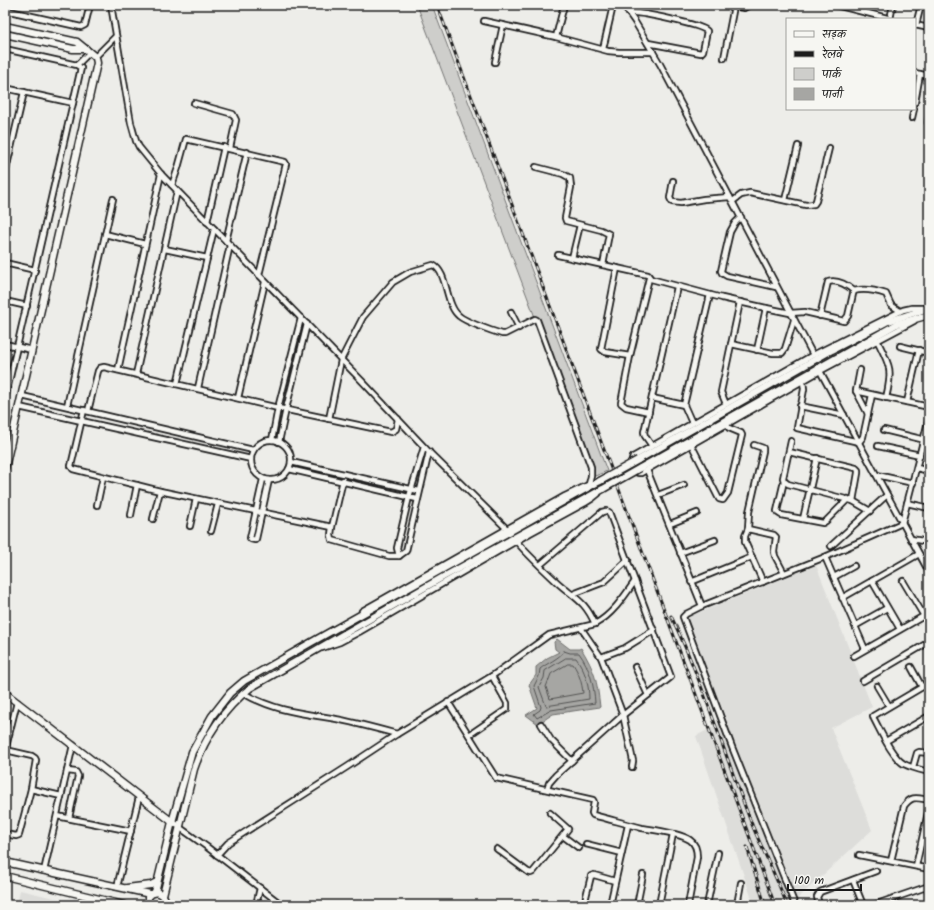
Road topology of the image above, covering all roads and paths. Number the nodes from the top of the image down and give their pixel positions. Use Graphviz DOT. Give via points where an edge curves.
graph roads {
  1 [pos="6,5"];
  2 [pos="90,5"];
  3 [pos="111,5"];
  4 [pos="564,5"];
  5 [pos="605,5"];
  6 [pos="623,5"];
  7 [pos="727,5"];
  8 [pos="749,5"];
  9 [pos="836,5"];
  10 [pos="866,5"];
  11 [pos="893,5"];
  12 [pos="921,5"];
  13 [pos="734,6"];
  14 [pos="5,10"];
  15 [pos="864,12"];
  16 [pos="628,13"];
  17 [pos="886,18"];
  18 [pos="890,18"];
  19 [pos="484,22"];
  20 [pos="503,25"];
  21 [pos="916,25"];
  22 [pos="5,26"];
  23 [pos="929,28"];
  24 [pos="5,34"];
  25 [pos="116,36"];
  26 [pos="556,37"];
  27 [pos="648,43"];
  28 [pos="5,49"];
  29 [pos="603,50"];
  30 [pos="653,52"];
  31 [pos="90,53"];
  32 [pos="724,58"];
  33 [pos="495,62"];
  34 [pos="77,65"];
  35 [pos="918,74"];
  36 [pos="929,76"];
  37 [pos="5,88"];
  38 [pos="24,92"];
  39 [pos="916,93"];
  40 [pos="73,103"];
  41 [pos="194,103"];
  42 [pos="914,110"];
  43 [pos="929,117"];
  44 [pos="912,118"];
  45 [pos="928,122"];
  46 [pos="798,146"];
  47 [pos="224,147"];
  48 [pos="230,148"];
  49 [pos="829,148"];
  50 [pos="247,152"];
  51 [pos="6,162"];
  52 [pos="536,167"];
  53 [pos="5,174"];
  54 [pos="161,174"];
  55 [pos="673,181"];
  56 [pos="172,185"];
  57 [pos="177,191"];
  58 [pos="112,199"];
  59 [pos="731,199"];
  60 [pos="785,200"];
  61 [pos="741,217"];
  62 [pos="207,222"];
  63 [pos="580,225"];
  64 [pos="214,229"];
  65 [pos="105,234"];
  66 [pos="226,241"];
  67 [pos="145,244"];
  68 [pos="230,245"];
  69 [pos="165,249"];
  70 [pos="558,255"];
  71 [pos="207,258"];
  72 [pos="572,258"];
  73 [pos="5,263"];
  74 [pos="603,265"];
  75 [pos="617,268"];
  76 [pos="35,270"];
  77 [pos="259,275"];
  78 [pos="650,278"];
  79 [pos="265,282"];
  80 [pos="677,287"];
  81 [pos="776,287"];
  82 [pos="854,291"];
  83 [pos="710,295"];
  84 [pos="5,302"];
  85 [pos="740,302"];
  86 [pos="27,306"];
  87 [pos="766,308"];
  88 [pos="928,308"];
  89 [pos="900,311"];
  90 [pos="511,312"];
  91 [pos="790,313"];
  92 [pos="820,316"];
  93 [pos="927,316"];
  94 [pos="301,318"];
  95 [pos="794,320"];
  96 [pos="307,324"];
  97 [pos="519,328"];
  98 [pos="877,340"];
  99 [pos="5,344"];
  100 [pos="731,344"];
  101 [pos="900,346"];
  102 [pos="17,347"];
  103 [pos="32,350"];
  104 [pos="758,350"];
  105 [pos="919,350"];
  106 [pos="929,353"];
  107 [pos="813,355"];
  108 [pos="630,356"];
  109 [pos="341,360"];
  110 [pos="118,370"];
  111 [pos="860,370"];
  112 [pos="820,371"];
  113 [pos="136,374"];
  114 [pos="803,381"];
  115 [pos="177,384"];
  116 [pos="198,388"];
  117 [pos="856,390"];
  118 [pos="872,394"];
  119 [pos="22,396"];
  120 [pos="238,398"];
  121 [pos="652,398"];
  122 [pos="886,398"];
  123 [pos="5,400"];
  124 [pos="907,402"];
  125 [pos="726,404"];
  126 [pos="684,405"];
  127 [pos="67,406"];
  128 [pos="800,406"];
  129 [pos="19,407"];
  130 [pos="929,407"];
  131 [pos="278,408"];
  132 [pos="286,409"];
  133 [pos="86,411"];
  134 [pos="649,412"];
  135 [pos="868,414"];
  136 [pos="844,415"];
  137 [pos="929,418"];
  138 [pos="329,419"];
  139 [pos="398,419"];
  140 [pos="82,421"];
  141 [pos="692,423"];
  142 [pos="726,424"];
  143 [pos="884,430"];
  144 [pos="272,440"];
  145 [pos="926,440"];
  146 [pos="791,441"];
  147 [pos="280,442"];
  148 [pos="859,442"];
  149 [pos="691,444"];
  150 [pos="754,445"];
  151 [pos="652,446"];
  152 [pos="878,446"];
  153 [pos="424,447"];
  154 [pos="253,450"];
  155 [pos="429,452"];
  156 [pos="789,452"];
  157 [pos="920,455"];
  158 [pos="817,458"];
  159 [pos="251,459"];
  160 [pos="291,462"];
  161 [pos="5,468"];
  162 [pos="917,468"];
  163 [pos="289,469"];
  164 [pos="647,470"];
  165 [pos="929,471"];
  166 [pos="877,475"];
  167 [pos="103,477"];
  168 [pos="263,479"];
  169 [pos="269,480"];
  170 [pos="343,480"];
  171 [pos="784,481"];
  172 [pos="594,483"];
  173 [pos="913,483"];
  174 [pos="137,485"];
  175 [pos="684,485"];
  176 [pos="809,489"];
  177 [pos="412,490"];
  178 [pos="602,490"];
  179 [pos="160,491"];
  180 [pos="419,491"];
  181 [pos="658,495"];
  182 [pos="888,495"];
  183 [pos="410,498"];
  184 [pos="196,499"];
  185 [pos="417,499"];
  186 [pos="850,500"];
  187 [pos="907,503"];
  188 [pos="218,504"];
  189 [pos="97,505"];
  190 [pos="929,508"];
  191 [pos="870,511"];
  192 [pos="256,512"];
  193 [pos="262,513"];
  194 [pos="697,513"];
  195 [pos="132,515"];
  196 [pos="153,519"];
  197 [pos="803,519"];
  198 [pos="902,523"];
  199 [pos="670,524"];
  200 [pos="190,526"];
  201 [pos="332,527"];
  202 [pos="506,528"];
  203 [pos="748,529"];
  204 [pos="211,531"];
  205 [pos="911,539"];
  206 [pos="715,540"];
  207 [pos="516,541"];
  208 [pos="929,542"];
  209 [pos="831,546"];
  210 [pos="680,553"];
  211 [pos="919,554"];
  212 [pos="399,556"];
  213 [pos="752,557"];
  214 [pos="825,557"];
  215 [pos="628,560"];
  216 [pos="540,565"];
  217 [pos="854,566"];
  218 [pos="929,572"];
  219 [pos="784,573"];
  220 [pos="834,577"];
  221 [pos="635,581"];
  222 [pos="872,581"];
  223 [pos="904,581"];
  224 [pos="691,582"];
  225 [pos="763,582"];
  226 [pos="573,594"];
  227 [pos="842,598"];
  228 [pos="702,606"];
  229 [pos="887,608"];
  230 [pos="929,613"];
  231 [pos="924,616"];
  232 [pos="595,624"];
  233 [pos="855,626"];
  234 [pos="581,628"];
  235 [pos="654,630"];
  236 [pos="900,630"];
  237 [pos="312,642"];
  238 [pos="929,642"];
  239 [pos="318,649"];
  240 [pos="865,649"];
  241 [pos="854,656"];
  242 [pos="601,657"];
  243 [pos="635,667"];
  244 [pos="911,667"];
  245 [pos="492,676"];
  246 [pos="863,681"];
  247 [pos="929,683"];
  248 [pos="877,686"];
  249 [pos="922,687"];
  250 [pos="243,693"];
  251 [pos="5,694"];
  252 [pos="648,695"];
  253 [pos="17,702"];
  254 [pos="448,702"];
  255 [pos="888,706"];
  256 [pos="622,715"];
  257 [pos="929,717"];
  258 [pos="541,724"];
  259 [pos="397,734"];
  260 [pos="469,735"];
  261 [pos="886,741"];
  262 [pos="73,745"];
  263 [pos="5,751"];
  264 [pos="929,753"];
  265 [pos="572,761"];
  266 [pos="632,767"];
  267 [pos="913,767"];
  268 [pos="67,771"];
  269 [pos="929,772"];
  270 [pos="31,789"];
  271 [pos="547,789"];
  272 [pos="61,796"];
  273 [pos="139,797"];
  274 [pos="929,800"];
  275 [pos="929,808"];
  276 [pos="550,813"];
  277 [pos="57,816"];
  278 [pos="70,818"];
  279 [pos="172,822"];
  280 [pos="628,825"];
  281 [pos="179,827"];
  282 [pos="131,830"];
  283 [pos="5,834"];
  284 [pos="673,834"];
  285 [pos="563,836"];
  286 [pos="586,844"];
  287 [pos="579,848"];
  288 [pos="497,849"];
  289 [pos="622,853"];
  290 [pos="718,853"];
  291 [pos="217,855"];
  292 [pos="859,855"];
  293 [pos="891,861"];
  294 [pos="5,862"];
  295 [pos="916,866"];
  296 [pos="929,869"];
  297 [pos="44,871"];
  298 [pos="876,871"];
  299 [pos="643,875"];
  300 [pos="5,876"];
  301 [pos="853,880"];
  302 [pos="615,881"];
  303 [pos="158,882"];
  304 [pos="741,883"];
  305 [pos="929,886"];
  306 [pos="119,888"];
  307 [pos="260,888"];
  308 [pos="153,893"];
  309 [pos="164,895"];
  310 [pos="112,903"];
  311 [pos="124,905"];
  312 [pos="148,905"];
  313 [pos="165,905"];
  314 [pos="256,905"];
  315 [pos="282,905"];
  316 [pos="584,905"];
  317 [pos="610,905"];
  318 [pos="637,905"];
  319 [pos="659,905"];
  320 [pos="688,905"];
  321 [pos="707,905"];
  322 [pos="737,905"];
  323 [pos="795,905"];
  324 [pos="819,905"];
  325 [pos="863,905"];
  326 [pos="874,905"];
  1 -- 14 [label="street"];
  2 -- 14 [label="street" via="85,24 81,27"];
  3 -- 25 [label="street"];
  4 -- 26 [label="street"];
  5 -- 29 [label="street" via="612,10"];
  6 -- 16 [label="street"];
  7 -- 13 [label="street"];
  8 -- 13 [label="street" via="744,8"];
  9 -- 15 [label="street"];
  10 -- 15 [label="street"];
  11 -- 18 [label="street"];
  12 -- 21 [label="street"];
  13 -- 32 [label="street"];
  15 -- 17 [label="street"];
  16 -- 27 [label="street"];
  16 -- 27 [label="street" via="637,12 661,17 702,27 707,31 704,51 701,53"];
  19 -- 20 [label="street"];
  20 -- 26 [label="street"];
  20 -- 33 [label="street"];
  21 -- 23 [label="street"];
  22 -- 31 [label="main road" via="76,42"];
  24 -- 31 [label="main road"];
  25 -- 31 [label="street"];
  25 -- 54 [label="street" via="136,141"];
  26 -- 29 [label="street"];
  27 -- 30 [label="street"];
  28 -- 34 [label="street"];
  29 -- 30 [label="street"];
  30 -- 59 [label="street"];
  31 -- 34 [label="street"];
  31 -- 103 [label="main road" via="96,63 96,70"];
  34 -- 40 [label="street" via="81,70"];
  35 -- 36 [label="street"];
  35 -- 39 [label="street"];
  37 -- 38 [label="street"];
  38 -- 40 [label="street"];
  38 -- 51 [label="street"];
  40 -- 76 [label="street"];
  41 -- 48 [label="street" via="233,114 236,120"];
  42 -- 44 [label="street"];
  43 -- 45 [label="street"];
  46 -- 60 [label="street"];
  47 -- 48 [label="street"];
  47 -- 56 [label="street" via="186,139"];
  47 -- 62 [label="street"];
  48 -- 50 [label="street"];
  49 -- 60 [label="street" via="814,204 806,205"];
  50 -- 66 [label="street"];
  50 -- 77 [label="street" via="286,164"];
  51 -- 53 [label="street"];
  52 -- 63 [label="street" via="570,178 571,187 565,218 566,221"];
  54 -- 56 [label="street"];
  54 -- 67 [label="street"];
  55 -- 59 [label="street" via="670,198 672,202"];
  56 -- 57 [label="street"];
  57 -- 62 [label="street"];
  57 -- 69 [label="street"];
  58 -- 65 [label="street"];
  59 -- 60 [label="street" via="750,193"];
  59 -- 61 [label="street"];
  61 -- 81 [label="street"];
  61 -- 81 [label="street" via="730,232 722,273"];
  62 -- 64 [label="street"];
  63 -- 72 [label="street"];
  63 -- 74 [label="street" via="609,234"];
  64 -- 66 [label="street"];
  64 -- 71 [label="street"];
  65 -- 67 [label="street"];
  65 -- 127 [label="street"];
  66 -- 68 [label="street"];
  67 -- 110 [label="street"];
  68 -- 77 [label="street"];
  68 -- 116 [label="street"];
  69 -- 71 [label="street"];
  69 -- 113 [label="street"];
  70 -- 72 [label="street"];
  71 -- 115 [label="street"];
  72 -- 74 [label="street"];
  73 -- 76 [label="street"];
  74 -- 75 [label="street"];
  75 -- 78 [label="street" via="648,275"];
  75 -- 108 [label="street" via="601,349"];
  76 -- 86 [label="street"];
  77 -- 79 [label="street"];
  78 -- 80 [label="street"];
  78 -- 108 [label="street"];
  79 -- 94 [label="street"];
  79 -- 120 [label="street"];
  80 -- 83 [label="street"];
  80 -- 121 [label="street"];
  81 -- 91 [label="street"];
  82 -- 89 [label="street" via="865,290 886,294 893,308"];
  82 -- 92 [label="street" via="846,320"];
  82 -- 92 [label="street" via="844,284 828,282"];
  83 -- 85 [label="street"];
  83 -- 126 [label="street"];
  84 -- 86 [label="street"];
  85 -- 87 [label="street"];
  85 -- 100 [label="street"];
  86 -- 102 [label="street"];
  87 -- 91 [label="street"];
  87 -- 104 [label="street"];
  88 -- 89 [label="street"];
  88 -- 172 [label="main road, bridge" via="886,322 832,350"];
  89 -- 107 [label="street"];
  90 -- 97 [label="street"];
  91 -- 92 [label="street" via="805,312"];
  91 -- 95 [label="street"];
  93 -- 98 [label="street"];
  93 -- 178 [label="main road, bridge" via="897,324"];
  94 -- 96 [label="street"];
  94 -- 131 [label="street"];
  95 -- 104 [label="street" via="782,353"];
  95 -- 107 [label="street"];
  96 -- 109 [label="street"];
  96 -- 132 [label="street"];
  97 -- 109 [label="street" via="502,334 458,316 437,268 430,265 403,275 387,288 363,317"];
  97 -- 172 [label="street" via="535,319 538,321 591,467"];
  98 -- 112 [label="street"];
  98 -- 122 [label="street" via="891,370"];
  99 -- 102 [label="street"];
  100 -- 104 [label="street"];
  100 -- 125 [label="street" via="721,392"];
  101 -- 105 [label="street"];
  102 -- 103 [label="street"];
  102 -- 123 [label="street"];
  103 -- 119 [label="main road"];
  105 -- 106 [label="street"];
  105 -- 124 [label="street"];
  107 -- 125 [label="street"];
  108 -- 134 [label="street" via="621,403 626,407"];
  109 -- 138 [label="street"];
  109 -- 139 [label="street"];
  110 -- 113 [label="street"];
  110 -- 133 [label="street" via="100,368"];
  111 -- 117 [label="street"];
  112 -- 114 [label="street"];
  112 -- 136 [label="street"];
  113 -- 115 [label="street"];
  114 -- 128 [label="street"];
  114 -- 142 [label="street"];
  115 -- 116 [label="street"];
  116 -- 120 [label="street"];
  117 -- 118 [label="street"];
  117 -- 135 [label="street"];
  118 -- 122 [label="street"];
  118 -- 135 [label="street"];
  119 -- 127 [label="street"];
  119 -- 129 [label="main road"];
  120 -- 131 [label="street"];
  121 -- 126 [label="street"];
  121 -- 134 [label="street"];
  122 -- 124 [label="street"];
  124 -- 130 [label="street"];
  125 -- 141 [label="street"];
  126 -- 141 [label="street"];
  127 -- 133 [label="street"];
  128 -- 136 [label="street"];
  128 -- 148 [label="street" via="796,425 798,429"];
  129 -- 140 [label="street"];
  129 -- 161 [label="main road"];
  131 -- 132 [label="street"];
  131 -- 144 [label="street"];
  132 -- 138 [label="street"];
  132 -- 147 [label="street"];
  133 -- 140 [label="street"];
  133 -- 154 [label="street"];
  134 -- 151 [label="street" via="644,432"];
  135 -- 148 [label="street" via="863,437"];
  136 -- 148 [label="street"];
  137 -- 145 [label="street"];
  138 -- 139 [label="street" via="391,432 396,429"];
  139 -- 153 [label="street"];
  140 -- 159 [label="street"];
  140 -- 167 [label="street" via="71,468"];
  141 -- 151 [label="street"];
  142 -- 149 [label="street"];
  142 -- 149 [label="street" via="742,435 728,493 723,500 719,499"];
  143 -- 145 [label="street"];
  144 -- 147 [label="street"];
  144 -- 154 [label="street" via="261,442"];
  145 -- 157 [label="street"];
  146 -- 156 [label="street"];
  147 -- 160 [label="street" via="288,450"];
  148 -- 166 [label="street"];
  149 -- 164 [label="street"];
  150 -- 203 [label="street" via="763,448 763,451 749,512"];
  151 -- 164 [label="street" via="632,458 638,473"];
  152 -- 157 [label="street"];
  153 -- 155 [label="street"];
  153 -- 177 [label="street"];
  154 -- 159 [label="street"];
  155 -- 180 [label="street"];
  155 -- 202 [label="street"];
  156 -- 158 [label="street"];
  156 -- 171 [label="street"];
  157 -- 162 [label="street"];
  158 -- 176 [label="street"];
  158 -- 186 [label="street" via="852,466 858,470"];
  159 -- 168 [label="street" via="252,468"];
  160 -- 163 [label="street"];
  160 -- 177 [label="street"];
  162 -- 165 [label="street"];
  162 -- 173 [label="street"];
  163 -- 169 [label="street" via="281,477"];
  163 -- 170 [label="street"];
  164 -- 181 [label="street"];
  166 -- 173 [label="street"];
  166 -- 182 [label="street"];
  167 -- 174 [label="street"];
  167 -- 189 [label="street"];
  168 -- 169 [label="street"];
  168 -- 192 [label="street"];
  169 -- 193 [label="street"];
  170 -- 183 [label="street"];
  170 -- 201 [label="street"];
  171 -- 176 [label="street"];
  171 -- 197 [label="street" via="778,513"];
  172 -- 202 [label="street"];
  172 -- 237 [label="main road"];
  173 -- 187 [label="street"];
  174 -- 179 [label="street"];
  174 -- 195 [label="street"];
  175 -- 181 [label="street"];
  176 -- 186 [label="street"];
  176 -- 197 [label="street"];
  177 -- 180 [label="street"];
  177 -- 183 [label="street"];
  178 -- 207 [label="street" via="593,498"];
  178 -- 239 [label="main road"];
  179 -- 184 [label="street"];
  179 -- 196 [label="street"];
  180 -- 185 [label="street"];
  181 -- 199 [label="street"];
  182 -- 191 [label="street"];
  182 -- 198 [label="street"];
  183 -- 185 [label="street"];
  183 -- 212 [label="street" via="397,548"];
  184 -- 188 [label="street"];
  184 -- 200 [label="street"];
  185 -- 212 [label="street" via="406,551"];
  186 -- 191 [label="street"];
  186 -- 197 [label="street" via="823,523"];
  187 -- 190 [label="street"];
  187 -- 198 [label="street"];
  188 -- 192 [label="street"];
  188 -- 204 [label="street"];
  191 -- 209 [label="street"];
  192 -- 193 [label="street"];
  192 -- 193 [label="street" via="250,538 255,540"];
  193 -- 201 [label="street"];
  194 -- 199 [label="street"];
  198 -- 205 [label="street"];
  198 -- 214 [label="street"];
  199 -- 210 [label="street"];
  201 -- 212 [label="street" via="331,538 335,541 389,556"];
  202 -- 237 [label="street" via="342,622"];
  203 -- 213 [label="street" via="745,536"];
  203 -- 219 [label="street" via="776,537 774,552"];
  205 -- 208 [label="street"];
  205 -- 211 [label="street"];
  206 -- 210 [label="street"];
  207 -- 216 [label="street"];
  207 -- 239 [label="street" via="340,642"];
  210 -- 224 [label="street"];
  211 -- 218 [label="street"];
  211 -- 222 [label="street"];
  213 -- 224 [label="street"];
  213 -- 225 [label="street"];
  214 -- 219 [label="street"];
  214 -- 220 [label="street"];
  215 -- 216 [label="street" via="611,514 606,511"];
  215 -- 221 [label="street"];
  215 -- 226 [label="street" via="604,582"];
  216 -- 226 [label="street"];
  217 -- 220 [label="street"];
  219 -- 225 [label="street"];
  220 -- 227 [label="street"];
  221 -- 232 [label="street" via="616,606"];
  221 -- 235 [label="street"];
  222 -- 227 [label="street"];
  222 -- 229 [label="street"];
  223 -- 231 [label="street"];
  224 -- 228 [label="street"];
  225 -- 228 [label="street"];
  226 -- 232 [label="street" via="588,609"];
  227 -- 233 [label="street"];
  228 -- 323 [label="street" via="686,614 683,619"];
  229 -- 233 [label="street"];
  229 -- 236 [label="street"];
  230 -- 231 [label="street"];
  231 -- 236 [label="street"];
  232 -- 234 [label="street"];
  233 -- 240 [label="street"];
  234 -- 242 [label="street"];
  234 -- 245 [label="street" via="550,635"];
  235 -- 242 [label="street" via="625,648"];
  235 -- 252 [label="street" via="671,677"];
  236 -- 240 [label="street"];
  237 -- 279 [label="main road" via="244,681 221,704 192,752"];
  238 -- 246 [label="street"];
  239 -- 250 [label="main road"];
  240 -- 241 [label="street"];
  242 -- 256 [label="street"];
  243 -- 252 [label="street"];
  244 -- 249 [label="street"];
  245 -- 254 [label="street"];
  245 -- 260 [label="street" via="508,709"];
  247 -- 249 [label="street"];
  248 -- 255 [label="street"];
  249 -- 255 [label="street"];
  250 -- 259 [label="street" via="262,704 280,710 332,718"];
  250 -- 281 [label="main road" via="206,738 194,769"];
  251 -- 253 [label="main road"];
  252 -- 256 [label="street"];
  253 -- 262 [label="main road"];
  253 -- 263 [label="street"];
  254 -- 259 [label="street"];
  254 -- 260 [label="street"];
  255 -- 261 [label="street" via="873,716"];
  256 -- 265 [label="street"];
  256 -- 266 [label="street" via="633,761"];
  257 -- 261 [label="street"];
  258 -- 265 [label="street" via="554,743"];
  259 -- 291 [label="street" via="228,843"];
  260 -- 271 [label="street" via="496,778"];
  261 -- 267 [label="street" via="900,761"];
  262 -- 268 [label="street"];
  262 -- 273 [label="main road"];
  263 -- 270 [label="street" via="35,758"];
  264 -- 267 [label="street" via="917,753"];
  265 -- 271 [label="street" via="552,778"];
  267 -- 269 [label="street"];
  268 -- 272 [label="street"];
  268 -- 278 [label="street" via="77,773 78,776"];
  270 -- 272 [label="street"];
  270 -- 283 [label="street" via="19,835"];
  271 -- 280 [label="street" via="593,800 592,814"];
  272 -- 277 [label="street"];
  273 -- 279 [label="main road"];
  273 -- 282 [label="street"];
  274 -- 293 [label="street" via="915,797 907,801"];
  275 -- 295 [label="street"];
  276 -- 285 [label="street" via="567,827"];
  277 -- 278 [label="street"];
  277 -- 297 [label="street"];
  278 -- 282 [label="street"];
  279 -- 281 [label="main road"];
  279 -- 303 [label="main road"];
  280 -- 284 [label="street"];
  280 -- 289 [label="street"];
  281 -- 291 [label="street"];
  281 -- 309 [label="main road"];
  282 -- 306 [label="street"];
  284 -- 319 [label="street"];
  284 -- 320 [label="street" via="690,840 697,850"];
  285 -- 287 [label="street"];
  285 -- 288 [label="street" via="531,873"];
  286 -- 289 [label="street"];
  289 -- 302 [label="street"];
  290 -- 321 [label="street"];
  291 -- 307 [label="street"];
  292 -- 293 [label="street"];
  293 -- 295 [label="street"];
  294 -- 297 [label="main road"];
  295 -- 296 [label="street"];
  297 -- 306 [label="main road"];
  298 -- 301 [label="street"];
  299 -- 318 [label="street"];
  300 -- 310 [label="main road"];
  301 -- 324 [label="street" via="820,892 817,897"];
  301 -- 325 [label="street"];
  302 -- 316 [label="street" via="591,876"];
  302 -- 317 [label="street"];
  303 -- 306 [label="main road"];
  303 -- 308 [label="main road"];
  304 -- 322 [label="street"];
  305 -- 326 [label="street"];
  306 -- 308 [label="main road"];
  307 -- 314 [label="street"];
  307 -- 315 [label="street"];
  308 -- 309 [label="main road"];
  308 -- 312 [label="main road" via="147,899"];
  309 -- 313 [label="main road"];
  310 -- 311 [label="main road"];
}
